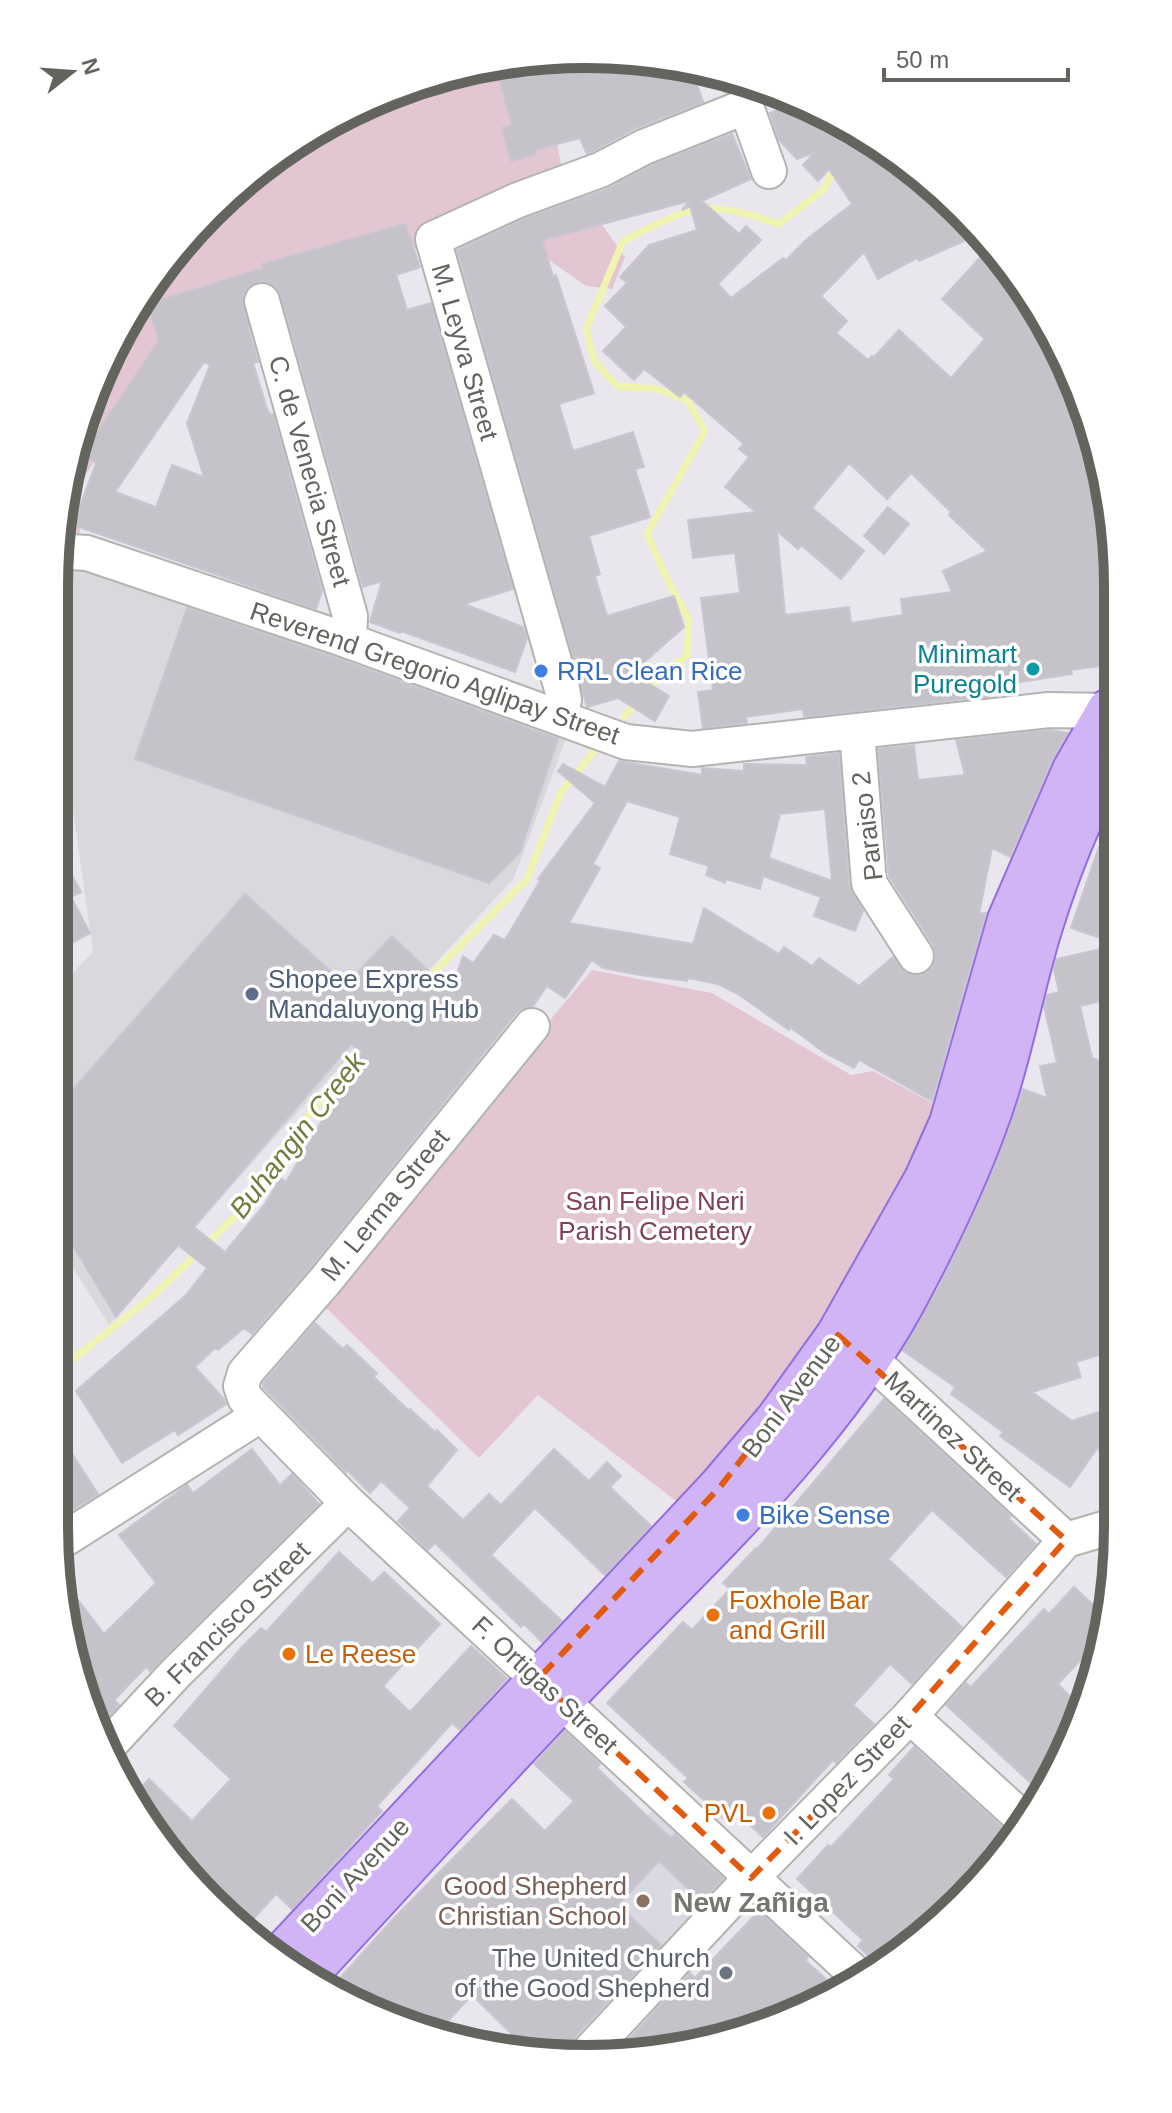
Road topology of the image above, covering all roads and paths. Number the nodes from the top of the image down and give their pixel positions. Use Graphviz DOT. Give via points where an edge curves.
graph roads {
  1 [pos="769,171"];
  2 [pos="262,301"];
  3 [pos="69,552"];
  4 [pos="349,641"];
  5 [pos="1104,712"];
  6 [pos="560,716"];
  7 [pos="1104,724"];
  8 [pos="857,732"];
  9 [pos="1104,773"];
  10 [pos="916,956"];
  11 [pos="532,1026"];
  12 [pos="854,1347"];
  13 [pos="241,1386"];
  14 [pos="260,1415"];
  15 [pos="348,1503"];
  16 [pos="1104,1529"];
  17 [pos="68,1537"];
  18 [pos="1066,1540"];
  19 [pos="550,1690"];
  20 [pos="910,1716"];
  21 [pos="114,1740"];
  22 [pos="1018,1814"];
  23 [pos="751,1878"];
  24 [pos="287,1950"];
  25 [pos="313,1967"];
  26 [pos="853,1971"];
  27 [pos="603,2045"];
  1 -- 6 [label="street, M. Leyva Street" via="748,112 737,110 433,239 562,689"];
  2 -- 4 [label="street, C. de Venecia Street" via="350,616"];
  3 -- 4 [label="street, Reverend Gregorio Aglipay Street" via="87,553"];
  4 -- 6 [label="street, Reverend Gregorio Aglipay Street"];
  5 -- 8 [label="street, Reverend Gregorio Aglipay Street" via="1049,710"];
  6 -- 8 [label="street, Reverend Gregorio Aglipay Street" via="610,736 692,749"];
  7 -- 12 [label="main road, Boni Avenue" via="1074,770 1009,920 951,1123"];
  8 -- 10 [label="street, Paraiso 2" via="869,883"];
  9 -- 12 [label="main road, Boni Avenue" via="1042,923 981,1135 901,1306"];
  11 -- 13 [label="street, M. Lerma Street" via="245,1373"];
  12 -- 18 [label="street, Martinez Street"];
  12 -- 19 [label="main road, Boni Avenue" via="777,1420"];
  13 -- 14 [label="street, F. Ortigas Street"];
  14 -- 15 [label="street, F. Ortigas Street"];
  14 -- 17 [label="street"];
  15 -- 19 [label="street, F. Ortigas Street"];
  15 -- 21 [label="street, B. Francisco Street"];
  16 -- 18 [label="street"];
  18 -- 20 [label="street, I. Lopez Street"];
  19 -- 23 [label="street, F. Ortigas Street"];
  19 -- 24 [label="main road, Boni Avenue"];
  19 -- 25 [label="main road, Boni Avenue"];
  20 -- 22 [label="street"];
  20 -- 23 [label="street, I. Lopez Street"];
  23 -- 26 [label="street, F. Ortigas Street"];
  23 -- 27 [label="street, I. Lopez Street"];
}
